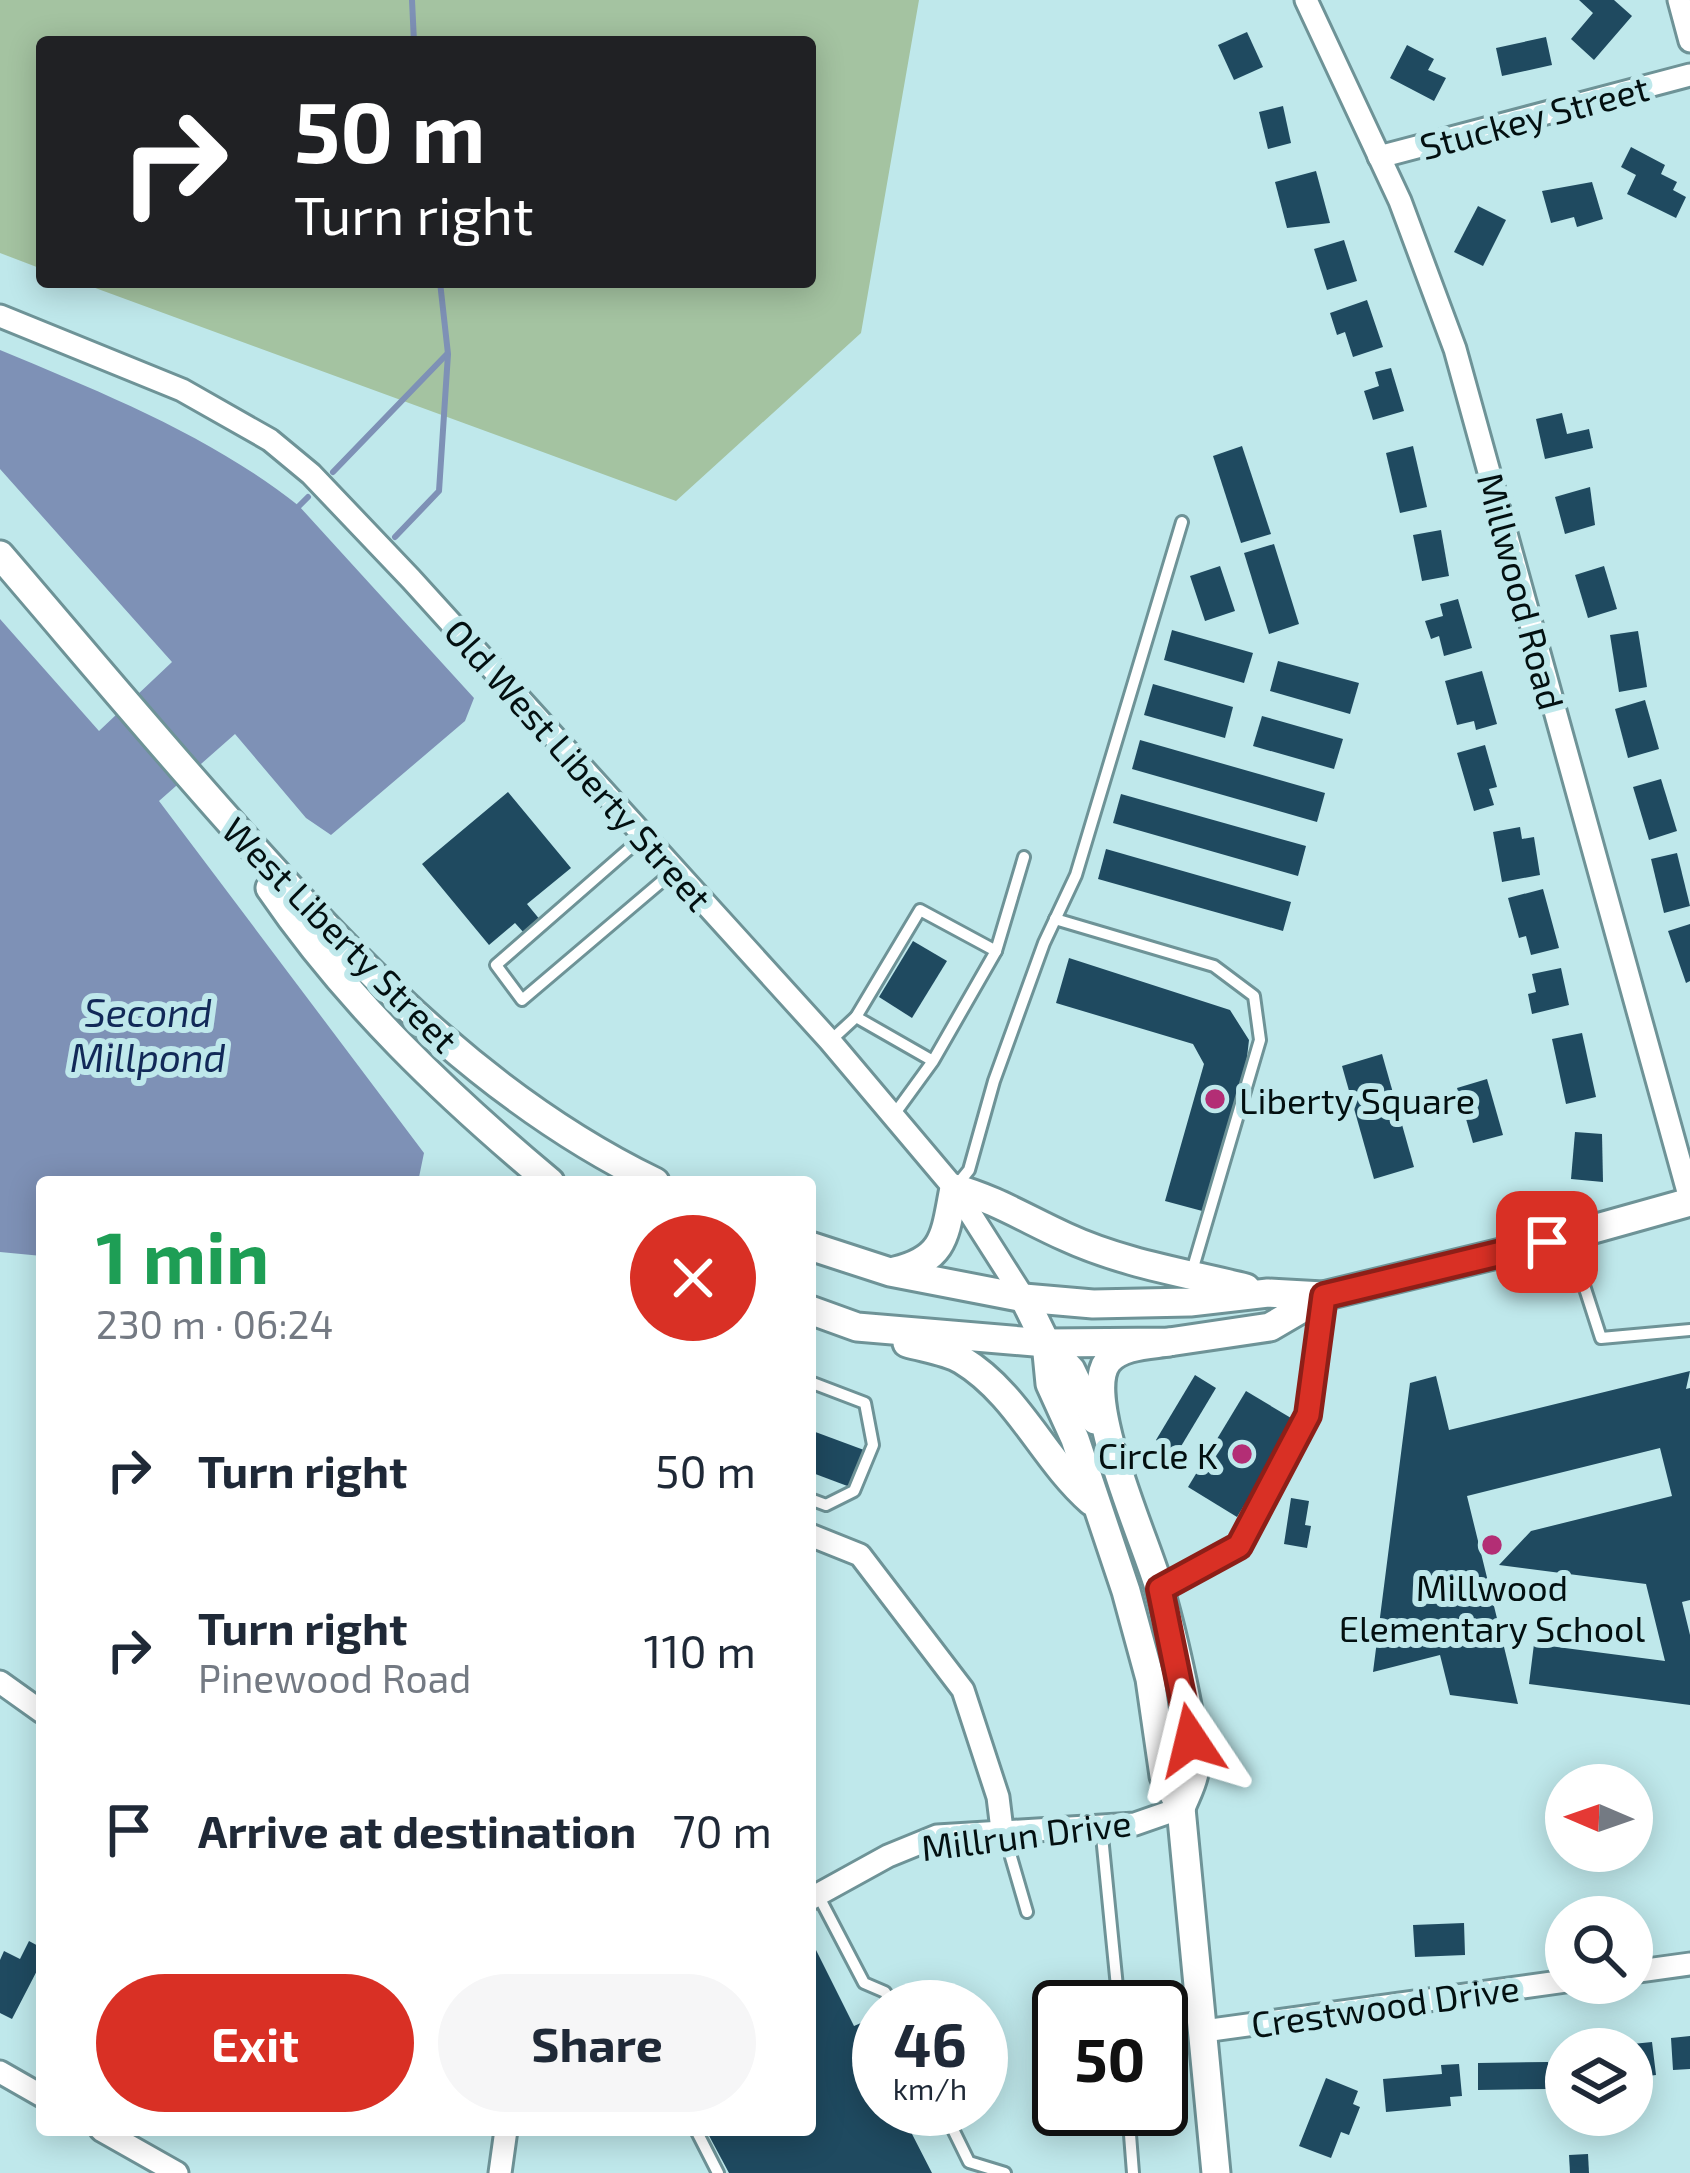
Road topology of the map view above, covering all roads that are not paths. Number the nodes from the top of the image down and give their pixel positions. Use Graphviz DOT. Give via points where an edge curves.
graph roads {
  1 [pos="1306,0"];
  2 [pos="1679,0"];
  3 [pos="1690,40"];
  4 [pos="1690,75"];
  5 [pos="1379,157"];
  6 [pos="0,316"];
  7 [pos="1182,522"];
  8 [pos="0,554"];
  9 [pos="210,801"];
  10 [pos="645,835"];
  11 [pos="1024,857"];
  12 [pos="676,869"];
  13 [pos="1055,919"];
  14 [pos="996,951"];
  15 [pos="856,1017"];
  16 [pos="830,1041"];
  17 [pos="933,1061"];
  18 [pos="893,1116"];
  19 [pos="543,1176"];
  20 [pos="644,1176"];
  21 [pos="954,1188"];
  22 [pos="1690,1201"];
  23 [pos="1568,1236"];
  24 [pos="816,1248"];
  25 [pos="890,1272"];
  26 [pos="1191,1274"];
  27 [pos="1268,1293"];
  28 [pos="1324,1296"];
  29 [pos="1024,1298"];
  30 [pos="816,1312"];
  31 [pos="857,1327"];
  32 [pos="1690,1330"];
  33 [pos="1169,1342"];
  34 [pos="1046,1343"];
  35 [pos="816,1384"];
  36 [pos="1115,1461"];
  37 [pos="816,1501"];
  38 [pos="1098,1507"];
  39 [pos="816,1537"];
  40 [pos="1160,1589"];
  41 [pos="0,1682"];
  42 [pos="36,1708"];
  43 [pos="1181,1808"];
  44 [pos="1101,1826"];
  45 [pos="1006,1829"];
  46 [pos="816,1896"];
  47 [pos="816,1900"];
  48 [pos="1027,1912"];
  49 [pos="1690,1964"];
  50 [pos="1653,1969"];
  51 [pos="862,1980"];
  52 [pos="1116,1980"];
  53 [pos="1545,1984"];
  54 [pos="1204,2031"];
  55 [pos="0,2072"];
  56 [pos="36,2093"];
  57 [pos="112,2136"];
  58 [pos="505,2136"];
  59 [pos="699,2136"];
  60 [pos="956,2136"];
  61 [pos="1130,2136"];
  62 [pos="177,2173"];
  63 [pos="500,2173"];
  64 [pos="718,2173"];
  65 [pos="1005,2173"];
  66 [pos="1133,2173"];
  67 [pos="1216,2173"];
  1 -- 5 [label="street, Millwood Road"];
  2 -- 3 [label="street"];
  4 -- 5 [label="street, Stuckey Street"];
  5 -- 22 [label="street, Millwood Road" via="1455,349"];
  6 -- 10 [label="street, Old West Liberty Street" via="182,390 296,460"];
  7 -- 13 [label="lane" via="1076,875"];
  8 -- 9 [label="main road, West Liberty Street"];
  9 -- 19 [label="main road, West Liberty Street" via="367,1011"];
  9 -- 20 [label="main road, West Liberty Street" via="384,987 464,1059"];
  10 -- 12 [label="street, Old West Liberty Street"];
  10 -- 12 [label="lane" via="496,965 522,1000"];
  11 -- 14 [label="lane"];
  12 -- 16 [label="street, Old West Liberty Street"];
  13 -- 21 [label="lane" via="969,1170"];
  13 -- 26 [label="lane" via="1214,966 1254,996 1260,1040"];
  14 -- 15 [label="lane" via="920,910"];
  14 -- 17 [label="lane"];
  15 -- 16 [label="lane"];
  15 -- 17 [label="lane"];
  16 -- 18 [label="street, Old West Liberty Street"];
  17 -- 18 [label="lane"];
  18 -- 21 [label="street, Old West Liberty Street"];
  21 -- 25 [label="main road" via="934,1253"];
  21 -- 26 [label="main road" via="1109,1253"];
  21 -- 29 [label="street, Old West Liberty Street"];
  22 -- 23 [label="main road"];
  23 -- 28 [label="main road"];
  23 -- 32 [label="lane" via="1601,1339"];
  24 -- 25 [label="main road"];
  25 -- 29 [label="main road"];
  26 -- 27 [label="main road"];
  27 -- 28 [label="main road"];
  27 -- 29 [label="main road" via="1093,1304"];
  28 -- 33 [label="main road" via="1270,1327"];
  28 -- 40 [label="lane" via="1308,1415 1239,1546"];
  29 -- 34 [label="main road, Old West Liberty Street"];
  30 -- 31 [label="main road"];
  31 -- 34 [label="main road"];
  31 -- 38 [label="main road" via="960,1359"];
  33 -- 34 [label="main road"];
  33 -- 36 [label="main road" via="1119,1352 1101,1374"];
  34 -- 36 [label="main road" via="1070,1370"];
  34 -- 38 [label="main road" via="1050,1384"];
  35 -- 37 [label="lane" via="865,1403 873,1445 854,1491 826,1505"];
  36 -- 40 [label="main road"];
  38 -- 43 [label="main road" via="1150,1679 1164,1775"];
  39 -- 45 [label="street" via="860,1555 963,1690"];
  40 -- 43 [label="main road" via="1194,1771"];
  41 -- 42 [label="street"];
  43 -- 44 [label="street, Millrun Drive"];
  43 -- 54 [label="main road"];
  44 -- 45 [label="street, Millrun Drive"];
  44 -- 52 [label="lane"];
  45 -- 46 [label="street, Millrun Drive" via="915,1842"];
  45 -- 48 [label="lane"];
  47 -- 51 [label="lane"];
  49 -- 50 [label="street"];
  53 -- 54 [label="street, Crestwood Drive"];
  54 -- 67 [label="main road"];
  55 -- 56 [label="street"];
  57 -- 62 [label="street"];
  58 -- 63 [label="street"];
  59 -- 64 [label="lane"];
  60 -- 65 [label="lane" via="968,2162"];
  61 -- 66 [label="lane"];
}
